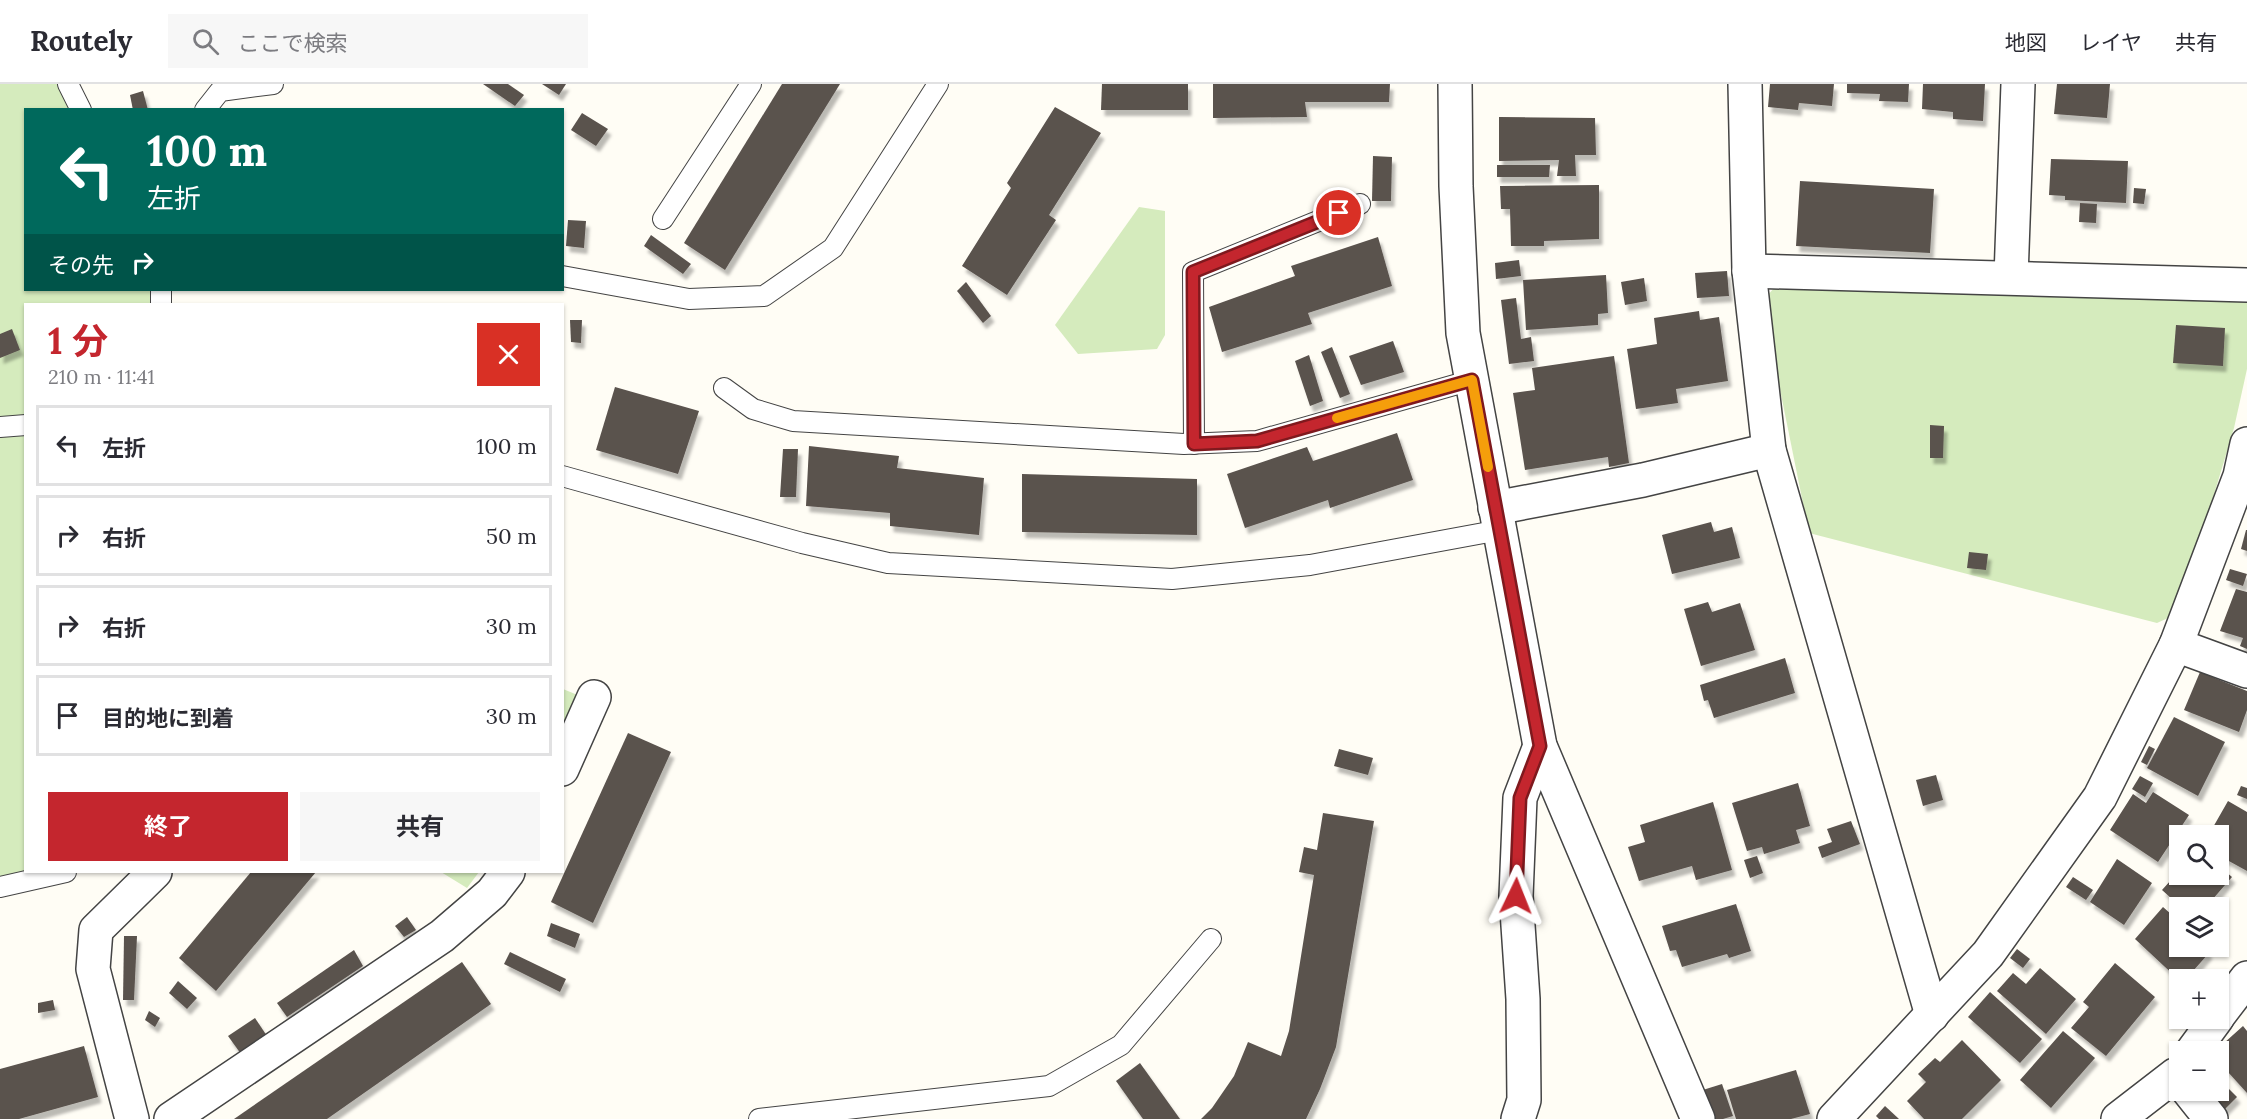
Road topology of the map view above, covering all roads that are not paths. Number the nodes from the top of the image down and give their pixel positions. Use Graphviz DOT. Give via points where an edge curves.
graph roads {
  1 [pos="68,84"];
  2 [pos="273,84"];
  3 [pos="751,84"];
  4 [pos="938,84"];
  5 [pos="1455,84"];
  6 [pos="1745,84"];
  7 [pos="2018,84"];
  8 [pos="80,108"];
  9 [pos="207,108"];
  10 [pos="1360,204"];
  11 [pos="663,219"];
  12 [pos="1749,271"];
  13 [pos="564,276"];
  14 [pos="2012,278"];
  15 [pos="2247,285"];
  16 [pos="1472,380"];
  17 [pos="724,388"];
  18 [pos="24,425"];
  19 [pos="0,427"];
  20 [pos="1194,444"];
  21 [pos="2247,444"];
  22 [pos="1769,450"];
  23 [pos="564,477"];
  24 [pos="2244,477"];
  25 [pos="1498,519"];
  26 [pos="2176,645"];
  27 [pos="2247,671"];
  28 [pos="594,697"];
  29 [pos="1540,746"];
  30 [pos="564,764"];
  31 [pos="62,873"];
  32 [pos="154,873"];
  33 [pos="507,873"];
  34 [pos="0,887"];
  35 [pos="1211,939"];
  36 [pos="2247,978"];
  37 [pos="2229,1002"];
  38 [pos="1932,1015"];
  39 [pos="2169,1083"];
  40 [pos="2200,1101"];
  41 [pos="132,1119"];
  42 [pos="171,1119"];
  43 [pos="759,1119"];
  44 [pos="1518,1119"];
  45 [pos="1698,1119"];
  46 [pos="1834,1119"];
  47 [pos="2118,1119"];
  48 [pos="2211,1119"];
  1 -- 8 [label="lane"];
  2 -- 9 [label="lane" via="220,91"];
  3 -- 11 [label="lane"];
  4 -- 13 [label="lane" via="833,248 764,296 689,299"];
  5 -- 16 [label="street" via="1463,333"];
  6 -- 12 [label="street"];
  7 -- 14 [label="street"];
  10 -- 20 [label="lane" via="1193,272"];
  12 -- 14 [label="street"];
  12 -- 22 [label="street"];
  14 -- 15 [label="street"];
  16 -- 20 [label="lane" via="1257,441"];
  16 -- 25 [label="street"];
  17 -- 20 [label="lane" via="753,409 793,421"];
  18 -- 19 [label="lane"];
  21 -- 24 [label="street"];
  22 -- 25 [label="street"];
  22 -- 38 [label="street"];
  23 -- 25 [label="lane" via="888,563 1172,579 1310,566"];
  24 -- 26 [label="street"];
  25 -- 29 [label="street"];
  26 -- 27 [label="street"];
  26 -- 38 [label="street" via="2100,797 1989,954"];
  28 -- 30 [label="street"];
  29 -- 44 [label="street" via="1520,798 1516,896 1524,1100"];
  29 -- 45 [label="street"];
  31 -- 34 [label="lane"];
  32 -- 41 [label="street" via="96,930 93,959"];
  33 -- 42 [label="street" via="492,893 442,936"];
  35 -- 43 [label="lane" via="1121,1045 1049,1086"];
  36 -- 37 [label="street"];
  38 -- 46 [label="street"];
  39 -- 47 [label="street"];
  40 -- 48 [label="street"];
}
